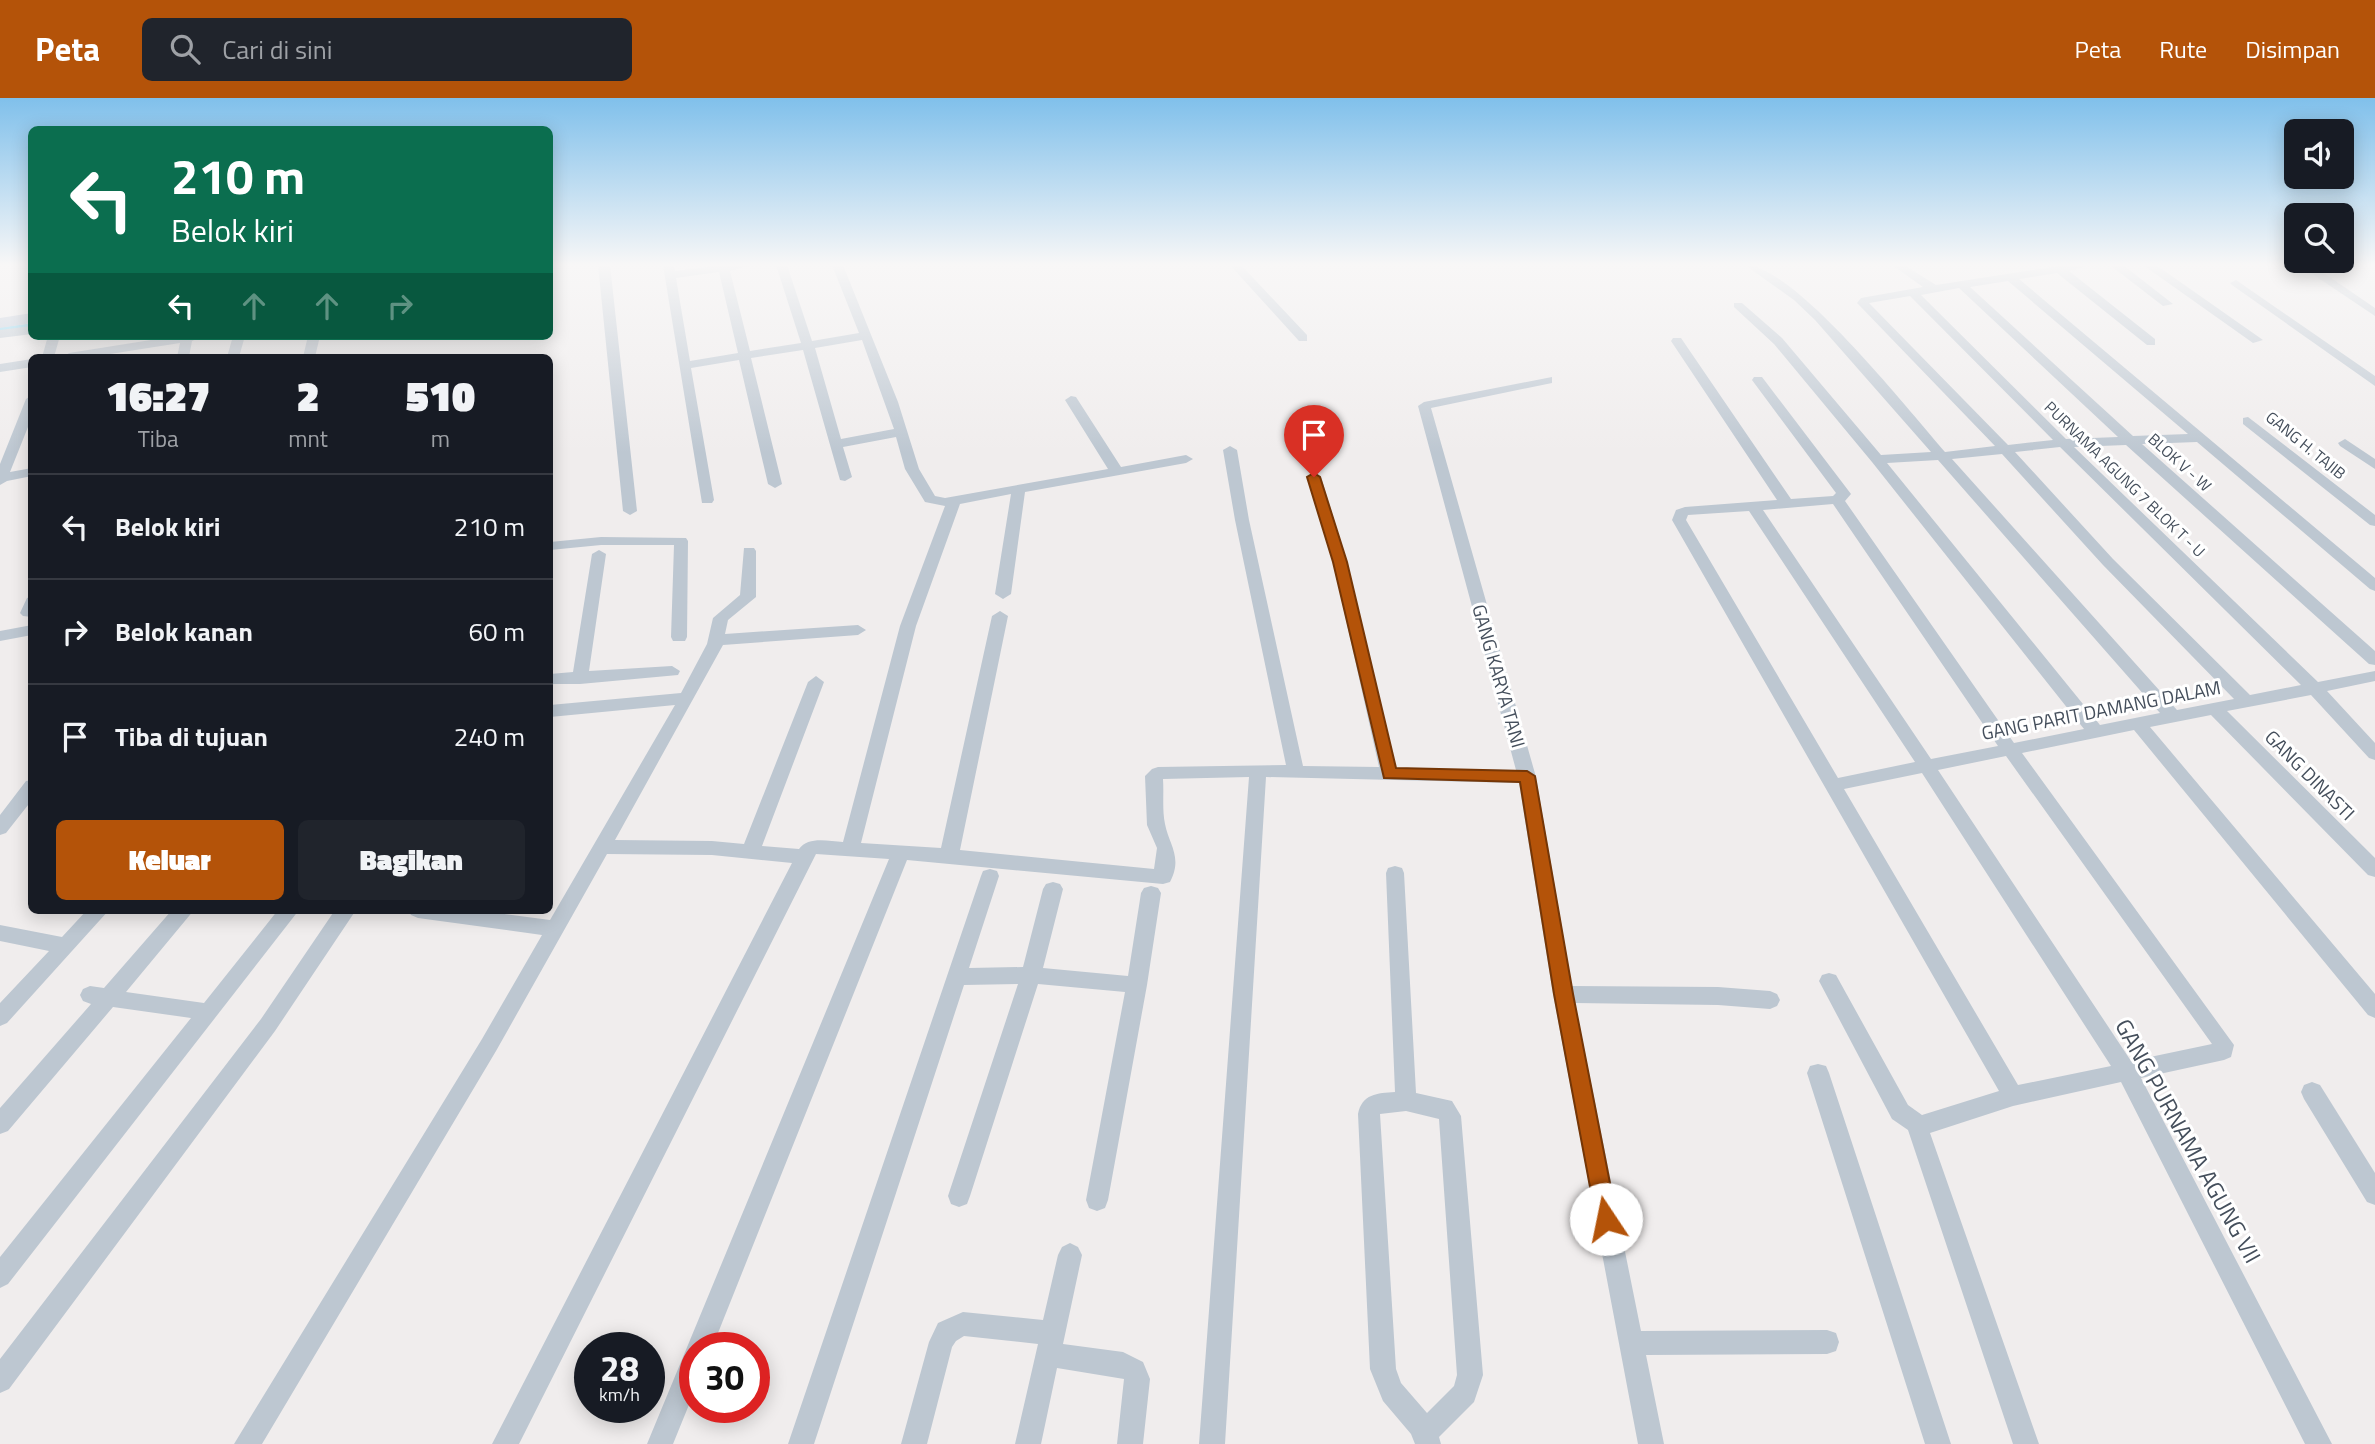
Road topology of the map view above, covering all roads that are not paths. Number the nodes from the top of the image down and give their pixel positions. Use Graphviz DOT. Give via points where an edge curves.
graph roads {
  1 [pos="611,328"];
  2 [pos="680,328"];
  3 [pos="739,328"];
  4 [pos="802,328"];
  5 [pos="862,328"];
  6 [pos="1294,328"];
  7 [pos="1763,328"];
  8 [pos="1828,328"];
  9 [pos="1887,328"];
  10 [pos="1948,328"];
  11 [pos="2009,328"];
  12 [pos="2070,328"];
  13 [pos="2131,328"];
  14 [pos="2239,328"];
  15 [pos="2298,328"];
  16 [pos="28,330"];
  17 [pos="0,334"];
  18 [pos="865,336"];
  19 [pos="1303,338"];
  20 [pos="176,340"];
  21 [pos="2257,340"];
  22 [pos="1677,341"];
  23 [pos="2151,342"];
  24 [pos="808,346"];
  25 [pos="112,354"];
  26 [pos="746,356"];
  27 [pos="28,364"];
  28 [pos="686,365"];
  29 [pos="0,368"];
  30 [pos="1548,380"];
  31 [pos="1758,380"];
  32 [pos="2375,383"];
  33 [pos="1070,400"];
  34 [pos="28,409"];
  35 [pos="2248,421"];
  36 [pos="901,432"];
  37 [pos="2201,438"];
  38 [pos="2129,440"];
  39 [pos="2063,443"];
  40 [pos="2345,443"];
  41 [pos="835,444"];
  42 [pos="2006,449"];
  43 [pos="1230,450"];
  44 [pos="1941,456"];
  45 [pos="1186,459"];
  46 [pos="1877,459"];
  47 [pos="2375,465"];
  48 [pos="1116,470"];
  49 [pos="28,473"];
  50 [pos="845,477"];
  51 [pos="1314,477"];
  52 [pos="0,479"];
  53 [pos="775,485"];
  54 [pos="1020,487"];
  55 [pos="708,500"];
  56 [pos="954,500"];
  57 [pos="1837,500"];
  58 [pos="1787,504"];
  59 [pos="1753,506"];
  60 [pos="630,511"];
  61 [pos="2375,522"];
  62 [pos="553,546"];
  63 [pos="749,551"];
  64 [pos="599,554"];
  65 [pos="2375,586"];
  66 [pos="1003,594"];
  67 [pos="1000,616"];
  68 [pos="858,630"];
  69 [pos="28,631"];
  70 [pos="0,636"];
  71 [pos="679,637"];
  72 [pos="716,640"];
  73 [pos="2375,660"];
  74 [pos="672,671"];
  75 [pos="2375,677"];
  76 [pos="553,679"];
  77 [pos="580,679"];
  78 [pos="816,682"];
  79 [pos="2315,689"];
  80 [pos="687,698"];
  81 [pos="2248,703"];
  82 [pos="2216,709"];
  83 [pos="553,711"];
  84 [pos="2173,717"];
  85 [pos="2139,725"];
  86 [pos="2096,732"];
  87 [pos="2009,748"];
  88 [pos="2375,754"];
  89 [pos="1925,766"];
  90 [pos="1258,771"];
  91 [pos="1296,773"];
  92 [pos="1389,774"];
  93 [pos="1527,776"];
  94 [pos="1834,785"];
  95 [pos="28,791"];
  96 [pos="0,828"];
  97 [pos="602,847"];
  98 [pos="850,849"];
  99 [pos="750,852"];
  100 [pos="901,852"];
  101 [pos="949,856"];
  102 [pos="804,857"];
  103 [pos="2375,870"];
  104 [pos="1395,873"];
  105 [pos="990,876"];
  106 [pos="1054,889"];
  107 [pos="1151,893"];
  108 [pos="95,914"];
  109 [pos="180,914"];
  110 [pos="286,914"];
  111 [pos="343,914"];
  112 [pos="447,914"];
  113 [pos="555,929"];
  114 [pos="0,933"];
  115 [pos="67,946"];
  116 [pos="1031,975"];
  117 [pos="957,977"];
  118 [pos="1829,981"];
  119 [pos="1137,985"];
  120 [pos="1563,994"];
  121 [pos="99,997"];
  122 [pos="1770,1000"];
  123 [pos="2375,1009"];
  124 [pos="208,1012"];
  125 [pos="0,1017"];
  126 [pos="1818,1073"];
  127 [pos="2127,1073"];
  128 [pos="2312,1092"];
  129 [pos="2013,1096"];
  130 [pos="1406,1101"];
  131 [pos="0,1124"];
  132 [pos="1920,1126"];
  133 [pos="2375,1194"];
  134 [pos="960,1196"];
  135 [pos="1097,1200"];
  136 [pos="1070,1255"];
  137 [pos="0,1276"];
  138 [pos="706,1332"];
  139 [pos="1827,1342"];
  140 [pos="1050,1343"];
  141 [pos="1630,1343"];
  142 [pos="0,1380"];
  143 [pos="679,1397"];
  144 [pos="1428,1437"];
  145 [pos="247,1444"];
  146 [pos="505,1444"];
  147 [pos="660,1444"];
  148 [pos="800,1444"];
  149 [pos="914,1444"];
  150 [pos="1028,1444"];
  151 [pos="1130,1444"];
  152 [pos="1212,1444"];
  153 [pos="1651,1444"];
  154 [pos="1938,1444"];
  155 [pos="2026,1444"];
  156 [pos="2319,1444"];
  1 -- 60 [label="street"];
  2 -- 28 [label="street"];
  3 -- 26 [label="street"];
  4 -- 24 [label="street"];
  5 -- 18 [label="street"];
  6 -- 19 [label="street"];
  7 -- 46 [label="street"];
  8 -- 44 [label="street"];
  9 -- 42 [label="street"];
  10 -- 39 [label="street, PURNAMA AGUNG 7 BLOK T - U"];
  11 -- 38 [label="street, BLOK V - W"];
  12 -- 37 [label="street"];
  13 -- 23 [label="street"];
  14 -- 21 [label="street"];
  15 -- 32 [label="street"];
  16 -- 17 [label="street"];
  18 -- 24 [label="street"];
  18 -- 36 [label="street"];
  20 -- 25 [label="street"];
  22 -- 58 [label="street"];
  24 -- 26 [label="street"];
  24 -- 41 [label="street"];
  26 -- 28 [label="street"];
  26 -- 53 [label="street"];
  27 -- 29 [label="street"];
  28 -- 55 [label="street"];
  30 -- 93 [label="street, GANG KARYA TANI" via="1424,406"];
  31 -- 57 [label="street" via="1844,494"];
  33 -- 48 [label="street"];
  34 -- 52 [label="street"];
  35 -- 61 [label="street, GANG H. TAJIB"];
  36 -- 41 [label="street"];
  36 -- 56 [label="street" via="912,469 930,499"];
  37 -- 38 [label="street"];
  37 -- 65 [label="street"];
  38 -- 39 [label="street"];
  38 -- 73 [label="street, BLOK V - W"];
  39 -- 42 [label="street"];
  39 -- 79 [label="street, PURNAMA AGUNG 7 BLOK T - U"];
  40 -- 47 [label="street"];
  41 -- 50 [label="street"];
  42 -- 44 [label="street"];
  42 -- 81 [label="street" via="2108,562"];
  43 -- 91 [label="street"];
  44 -- 46 [label="street"];
  44 -- 84 [label="street"];
  45 -- 48 [label="street"];
  46 -- 86 [label="street"];
  48 -- 54 [label="street"];
  49 -- 52 [label="street"];
  51 -- 92 [label="street" via="1340,562"];
  54 -- 56 [label="street"];
  54 -- 66 [label="street"];
  56 -- 98 [label="street" via="908,626"];
  57 -- 58 [label="street"];
  57 -- 87 [label="street"];
  58 -- 59 [label="street"];
  59 -- 89 [label="street, GANG PURNAMA AGUNG VII"];
  59 -- 94 [label="street" via="1685,511 1679,520"];
  62 -- 71 [label="street" via="681,541"];
  63 -- 72 [label="street" via="748,597 721,618"];
  64 -- 77 [label="street"];
  67 -- 101 [label="street"];
  68 -- 72 [label="street"];
  69 -- 70 [label="street"];
  72 -- 80 [label="street"];
  74 -- 77 [label="street"];
  75 -- 79 [label="street, GANG PARIT DAMANG DALAM"];
  76 -- 77 [label="street"];
  78 -- 99 [label="street"];
  79 -- 81 [label="street, GANG PARIT DAMANG DALAM"];
  79 -- 88 [label="street, PURNAMA AGUNG 7 BLOK T - U"];
  80 -- 83 [label="street"];
  80 -- 97 [label="street"];
  81 -- 82 [label="street, GANG PARIT DAMANG DALAM"];
  82 -- 84 [label="street, GANG PARIT DAMANG DALAM"];
  82 -- 103 [label="street, GANG DINASTI"];
  84 -- 85 [label="street, GANG PARIT DAMANG DALAM"];
  85 -- 86 [label="street, GANG PARIT DAMANG DALAM"];
  85 -- 123 [label="street"];
  86 -- 87 [label="street, GANG PARIT DAMANG DALAM"];
  87 -- 89 [label="street, GANG PARIT DAMANG DALAM"];
  87 -- 127 [label="street" via="2224,1045 2221,1053"];
  89 -- 94 [label="street, GANG PARIT DAMANG DALAM"];
  89 -- 127 [label="street, GANG PURNAMA AGUNG VII"];
  90 -- 91 [label="street"];
  90 -- 101 [label="street" via="1156,774 1155,816 1166,848 1163,877"];
  90 -- 152 [label="street"];
  91 -- 92 [label="street"];
  92 -- 93 [label="street"];
  93 -- 120 [label="street, GANG KARYA TANI"];
  94 -- 129 [label="street"];
  95 -- 96 [label="street"];
  97 -- 99 [label="street"];
  97 -- 113 [label="street"];
  98 -- 100 [label="street"];
  98 -- 102 [label="street" via="814,847"];
  99 -- 102 [label="street"];
  100 -- 101 [label="street"];
  100 -- 138 [label="street"];
  102 -- 146 [label="street"];
  104 -- 130 [label="street"];
  105 -- 117 [label="street"];
  106 -- 116 [label="street"];
  107 -- 119 [label="street"];
  108 -- 115 [label="street"];
  109 -- 121 [label="street"];
  110 -- 124 [label="street"];
  111 -- 142 [label="street" via="268,1025"];
  112 -- 113 [label="street"];
  113 -- 145 [label="street"];
  114 -- 115 [label="street"];
  115 -- 125 [label="street"];
  116 -- 117 [label="street"];
  116 -- 119 [label="street"];
  116 -- 134 [label="street"];
  117 -- 148 [label="street"];
  118 -- 132 [label="street" via="1900,1112"];
  119 -- 135 [label="street"];
  120 -- 122 [label="street"];
  120 -- 141 [label="street, GANG KARYA TANI"];
  121 -- 124 [label="street"];
  121 -- 131 [label="street"];
  124 -- 137 [label="street"];
  126 -- 154 [label="street"];
  127 -- 129 [label="street"];
  127 -- 156 [label="street, GANG PURNAMA AGUNG VII"];
  128 -- 133 [label="street"];
  129 -- 132 [label="street"];
  130 -- 144 [label="street" via="1377,1103 1369,1114 1383,1369 1391,1394"];
  130 -- 144 [label="street" via="1444,1108 1450,1116 1470,1376 1465,1393"];
  132 -- 155 [label="street" via="1919,1135"];
  136 -- 140 [label="street"];
  139 -- 141 [label="street"];
  140 -- 149 [label="street" via="963,1324 947,1332"];
  140 -- 150 [label="street"];
  140 -- 151 [label="street" via="1134,1371"];
  141 -- 153 [label="street, GANG KARYA TANI"];
  143 -- 147 [label="street"];
}
